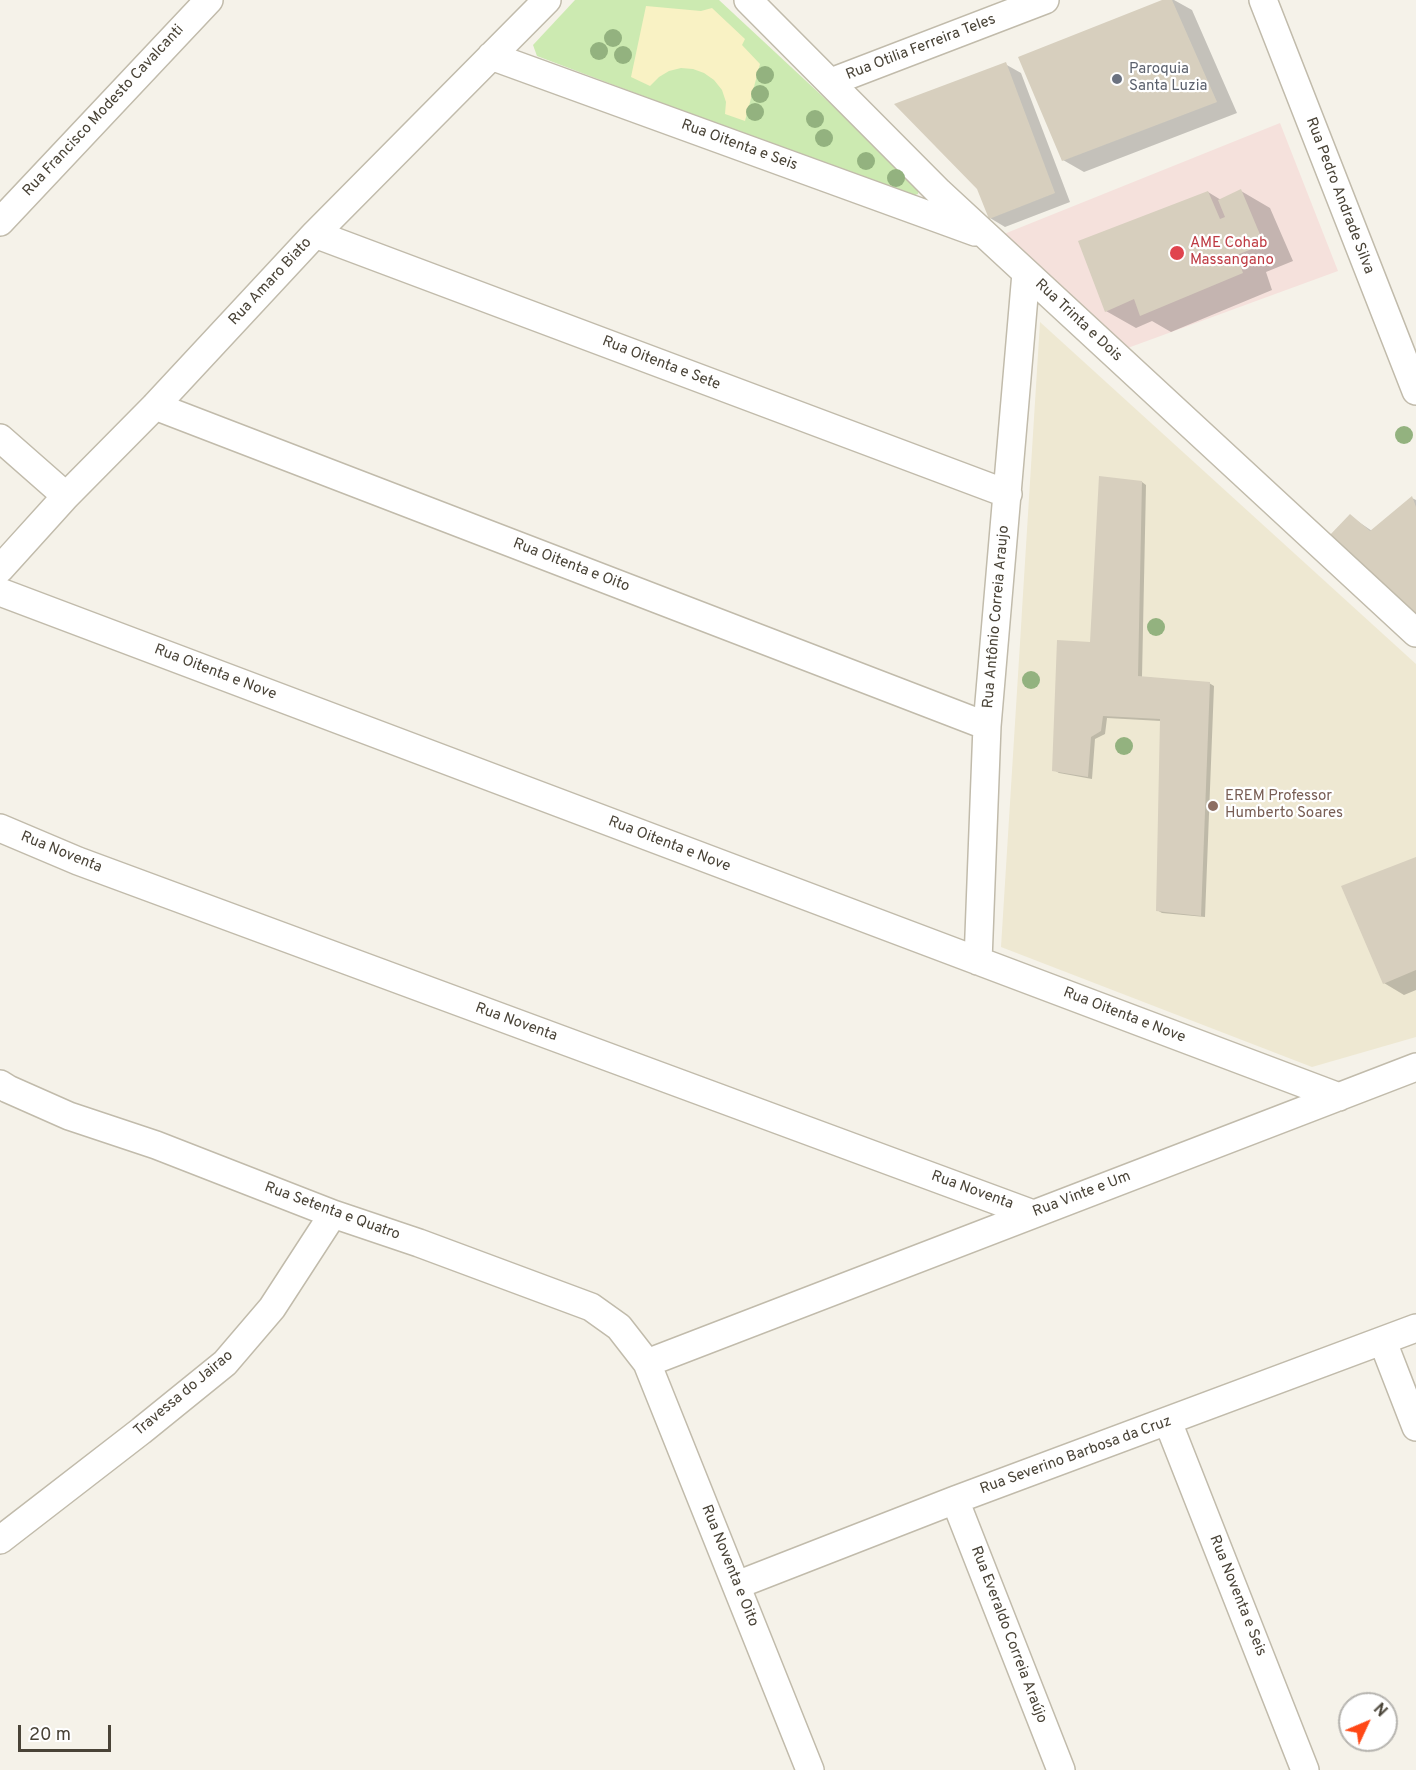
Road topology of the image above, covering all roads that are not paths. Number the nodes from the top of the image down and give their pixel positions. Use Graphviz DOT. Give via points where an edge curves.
graph roads {
  1 [pos="209,0"];
  2 [pos="547,0"];
  3 [pos="748,0"];
  4 [pos="1045,0"];
  5 [pos="1263,0"];
  6 [pos="491,56"];
  7 [pos="831,82"];
  8 [pos="0,222"];
  9 [pos="315,234"];
  10 [pos="988,236"];
  11 [pos="1026,273"];
  12 [pos="1416,391"];
  13 [pos="155,406"];
  14 [pos="0,438"];
  15 [pos="1008,494"];
  16 [pos="66,496"];
  17 [pos="0,569"];
  18 [pos="0,592"];
  19 [pos="1416,633"];
  20 [pos="987,726"];
  21 [pos="0,828"];
  22 [pos="978,961"];
  23 [pos="1416,1067"];
  24 [pos="0,1084"];
  25 [pos="1339,1097"];
  26 [pos="333,1214"];
  27 [pos="1033,1214"];
  28 [pos="1416,1328"];
  29 [pos="1383,1342"];
  30 [pos="647,1363"];
  31 [pos="1168,1422"];
  32 [pos="1416,1426"];
  33 [pos="955,1500"];
  34 [pos="0,1540"];
  35 [pos="737,1585"];
  36 [pos="810,1770"];
  37 [pos="1061,1770"];
  38 [pos="1305,1770"];
  1 -- 8 [label="street, Rua Francisco Modesto Cavalcanti"];
  2 -- 6 [label="street, Rua Amaro Biato"];
  3 -- 7 [label="street, Rua Trinta e Dois"];
  4 -- 7 [label="street, Rua Otilia Ferreira Teles"];
  5 -- 12 [label="street, Rua Pedro Andrade Silva"];
  6 -- 9 [label="street, Rua Amaro Biato"];
  6 -- 10 [label="street, Rua Oitenta e Seis"];
  7 -- 10 [label="street, Rua Trinta e Dois"];
  9 -- 13 [label="street, Rua Amaro Biato"];
  9 -- 15 [label="street, Rua Oitenta e Sete"];
  10 -- 11 [label="street, Rua Trinta e Dois"];
  11 -- 15 [label="street, Rua Antônio Correia Araujo"];
  11 -- 19 [label="street, Rua Trinta e Dois"];
  13 -- 16 [label="street, Rua Amaro Biato"];
  13 -- 20 [label="street, Rua Oitenta e Oito"];
  14 -- 16 [label="street"];
  15 -- 20 [label="street, Rua Antônio Correia Araujo"];
  16 -- 17 [label="street, Rua Amaro Biato"];
  18 -- 22 [label="street, Rua Oitenta e Nove"];
  20 -- 22 [label="street, Rua Antônio Correia Araujo"];
  21 -- 27 [label="street, Rua Noventa" via="78,861"];
  22 -- 25 [label="street, Rua Oitenta e Nove"];
  23 -- 25 [label="street, Rua Vinte e Um"];
  24 -- 26 [label="street, Rua Setenta e Quatro" via="69,1116 156,1145"];
  25 -- 27 [label="street, Rua Vinte e Um"];
  26 -- 30 [label="street, Rua Setenta e Quatro" via="591,1307 619,1327"];
  26 -- 34 [label="street, Travessa do Jairao" via="272,1308 225,1363"];
  27 -- 30 [label="street, Rua Vinte e Um"];
  28 -- 29 [label="street, Rua Severino Barbosa da Cruz"];
  29 -- 31 [label="street, Rua Severino Barbosa da Cruz"];
  29 -- 32 [label="street"];
  30 -- 35 [label="street, Rua Noventa e Oito"];
  31 -- 33 [label="street, Rua Severino Barbosa da Cruz"];
  31 -- 38 [label="street, Rua Noventa e Seis"];
  33 -- 35 [label="street, Rua Severino Barbosa da Cruz"];
  33 -- 37 [label="street, Rua Everaldo Correia Araújo"];
  35 -- 36 [label="street, Rua Noventa e Oito"];
}
